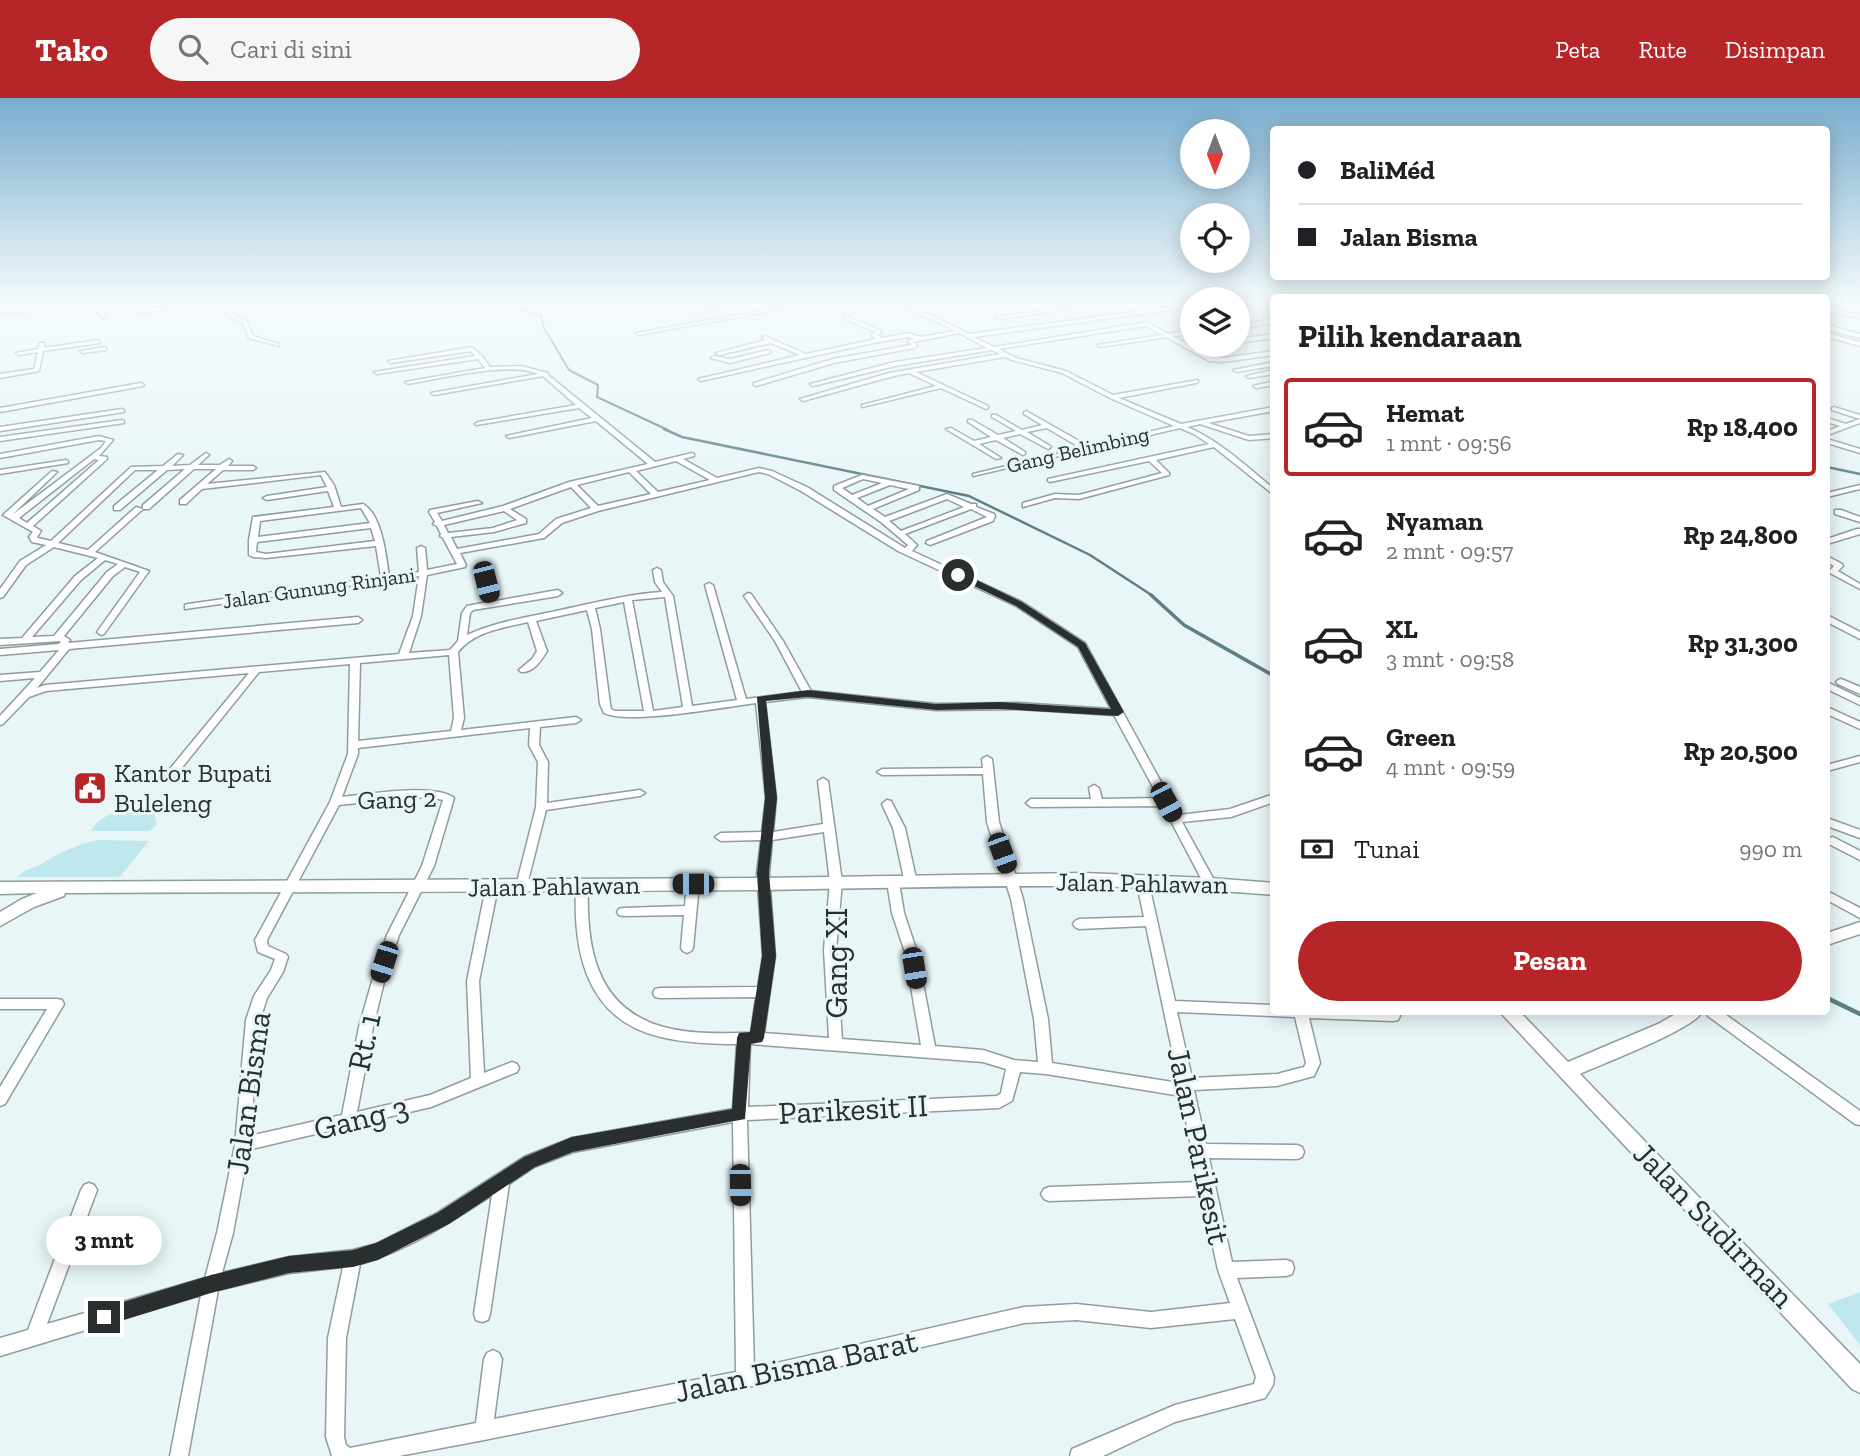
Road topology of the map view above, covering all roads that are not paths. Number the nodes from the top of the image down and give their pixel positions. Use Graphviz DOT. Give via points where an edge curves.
graph roads {
  1 [pos="38,365"];
  2 [pos="423,365"];
  3 [pos="486,365"];
  4 [pos="758,365"];
  5 [pos="818,365"];
  6 [pos="890,365"];
  7 [pos="943,365"];
  8 [pos="1035,365"];
  9 [pos="1265,365"];
  10 [pos="489,369"];
  11 [pos="1236,370"];
  12 [pos="909,371"];
  13 [pos="377,373"];
  14 [pos="1270,373"];
  15 [pos="546,374"];
  16 [pos="0,376"];
  17 [pos="1249,376"];
  18 [pos="701,379"];
  19 [pos="408,382"];
  20 [pos="1196,382"];
  21 [pos="756,384"];
  22 [pos="813,384"];
  23 [pos="1270,384"];
  24 [pos="141,385"];
  25 [pos="1256,386"];
  26 [pos="940,387"];
  27 [pos="434,393"];
  28 [pos="1112,397"];
  29 [pos="803,399"];
  30 [pos="580,406"];
  31 [pos="864,406"];
  32 [pos="986,407"];
  33 [pos="1834,409"];
  34 [pos="0,410"];
  35 [pos="1270,410"];
  36 [pos="18,411"];
  37 [pos="122,411"];
  38 [pos="1026,413"];
  39 [pos="0,416"];
  40 [pos="994,416"];
  41 [pos="597,419"];
  42 [pos="1860,419"];
  43 [pos="970,421"];
  44 [pos="1830,421"];
  45 [pos="122,422"];
  46 [pos="1200,422"];
  47 [pos="478,424"];
  48 [pos="19,426"];
  49 [pos="1046,426"];
  50 [pos="1181,426"];
  51 [pos="1846,426"];
  52 [pos="0,429"];
  53 [pos="949,429"];
  54 [pos="1021,430"];
  55 [pos="1830,432"];
  56 [pos="509,436"];
  57 [pos="1270,436"];
  58 [pos="995,437"];
  59 [pos="0,439"];
  60 [pos="1830,442"];
  61 [pos="973,443"];
  62 [pos="72,444"];
  63 [pos="1216,445"];
  64 [pos="46,447"];
  65 [pos="1048,447"];
  66 [pos="1086,448"];
  67 [pos="1860,451"];
  68 [pos="1023,453"];
  69 [pos="180,454"];
  70 [pos="206,455"];
  71 [pos="692,455"];
  72 [pos="0,456"];
  73 [pos="91,457"];
  74 [pos="43,458"];
  75 [pos="998,458"];
  76 [pos="677,459"];
  77 [pos="1151,459"];
  78 [pos="224,465"];
  79 [pos="654,465"];
  80 [pos="192,467"];
  81 [pos="165,468"];
  82 [pos="253,468"];
  83 [pos="632,471"];
  84 [pos="0,472"];
  85 [pos="54,472"];
  86 [pos="975,475"];
  87 [pos="716,480"];
  88 [pos="1050,480"];
  89 [pos="889,482"];
  90 [pos="572,484"];
  91 [pos="201,487"];
  92 [pos="1860,487"];
  93 [pos="331,489"];
  94 [pos="1270,490"];
  95 [pos="654,493"];
  96 [pos="1830,494"];
  97 [pos="267,498"];
  98 [pos="851,498"];
  99 [pos="183,502"];
  100 [pos="478,503"];
  101 [pos="1026,505"];
  102 [pos="972,506"];
  103 [pos="337,507"];
  104 [pos="117,508"];
  105 [pos="505,508"];
  106 [pos="596,509"];
  107 [pos="867,509"];
  108 [pos="1838,512"];
  109 [pos="14,518"];
  110 [pos="884,520"];
  111 [pos="1860,520"];
  112 [pos="437,524"];
  113 [pos="29,525"];
  114 [pos="374,525"];
  115 [pos="1830,531"];
  116 [pos="1860,531"];
  117 [pos="902,533"];
  118 [pos="444,536"];
  119 [pos="1843,537"];
  120 [pos="253,540"];
  121 [pos="1830,541"];
  122 [pos="930,542"];
  123 [pos="378,543"];
  124 [pos="53,544"];
  125 [pos="421,548"];
  126 [pos="907,551"];
  127 [pos="455,552"];
  128 [pos="89,553"];
  129 [pos="104,557"];
  130 [pos="1830,560"];
  131 [pos="122,565"];
  132 [pos="483,567"];
  133 [pos="657,570"];
  134 [pos="426,573"];
  135 [pos="385,577"];
  136 [pos="709,585"];
  137 [pos="1860,587"];
  138 [pos="558,593"];
  139 [pos="666,594"];
  140 [pos="0,596"];
  141 [pos="748,596"];
  142 [pos="628,599"];
  143 [pos="493,604"];
  144 [pos="188,607"];
  145 [pos="591,607"];
  146 [pos="531,618"];
  147 [pos="358,620"];
  148 [pos="1830,622"];
  149 [pos="100,632"];
  150 [pos="1860,636"];
  151 [pos="57,638"];
  152 [pos="26,639"];
  153 [pos="462,641"];
  154 [pos="0,642"];
  155 [pos="63,648"];
  156 [pos="453,652"];
  157 [pos="0,653"];
  158 [pos="403,656"];
  159 [pos="355,662"];
  160 [pos="256,670"];
  161 [pos="524,670"];
  162 [pos="43,675"];
  163 [pos="0,678"];
  164 [pos="1841,682"];
  165 [pos="1830,687"];
  166 [pos="1860,691"];
  167 [pos="808,694"];
  168 [pos="26,695"];
  169 [pos="760,699"];
  170 [pos="742,702"];
  171 [pos="1860,702"];
  172 [pos="688,709"];
  173 [pos="1118,712"];
  174 [pos="1830,712"];
  175 [pos="4,713"];
  176 [pos="649,714"];
  177 [pos="576,720"];
  178 [pos="0,722"];
  179 [pos="535,725"];
  180 [pos="1860,726"];
  181 [pos="455,734"];
  182 [pos="355,745"];
  183 [pos="1860,759"];
  184 [pos="1830,767"];
  185 [pos="882,772"];
  186 [pos="168,778"];
  187 [pos="823,781"];
  188 [pos="1094,788"];
  189 [pos="640,793"];
  190 [pos="1270,799"];
  191 [pos="335,802"];
  192 [pos="1097,802"];
  193 [pos="1166,802"];
  194 [pos="1031,803"];
  195 [pos="887,804"];
  196 [pos="541,807"];
  197 [pos="1175,819"];
  198 [pos="1830,823"];
  199 [pos="830,827"];
  200 [pos="1857,830"];
  201 [pos="722,837"];
  202 [pos="768,837"];
  203 [pos="1833,841"];
  204 [pos="1860,856"];
  205 [pos="1142,880"];
  206 [pos="1012,881"];
  207 [pos="836,882"];
  208 [pos="893,882"];
  209 [pos="1209,882"];
  210 [pos="911,883"];
  211 [pos="693,884"];
  212 [pos="764,884"];
  213 [pos="292,885"];
  214 [pos="522,886"];
  215 [pos="582,886"];
  216 [pos="88,887"];
  217 [pos="419,887"];
  218 [pos="492,887"];
  219 [pos="1,888"];
  220 [pos="1270,888"];
  221 [pos="1830,897"];
  222 [pos="689,910"];
  223 [pos="623,912"];
  224 [pos="1860,914"];
  225 [pos="0,920"];
  226 [pos="1150,921"];
  227 [pos="1079,924"];
  228 [pos="1857,933"];
  229 [pos="1830,939"];
  230 [pos="687,948"];
  231 [pos="765,992"];
  232 [pos="660,993"];
  233 [pos="0,1004"];
  234 [pos="1168,1006"];
  235 [pos="1270,1012"];
  236 [pos="1301,1015"];
  237 [pos="1347,1015"];
  238 [pos="1512,1015"];
  239 [pos="1688,1015"];
  240 [pos="1717,1015"];
  241 [pos="1393,1016"];
  242 [pos="745,1038"];
  243 [pos="836,1043"];
  244 [pos="929,1052"];
  245 [pos="1014,1066"];
  246 [pos="512,1068"];
  247 [pos="1046,1068"];
  248 [pos="1566,1071"];
  249 [pos="478,1083"];
  250 [pos="1186,1088"];
  251 [pos="0,1100"];
  252 [pos="740,1115"];
  253 [pos="1860,1119"];
  254 [pos="348,1122"];
  255 [pos="242,1146"];
  256 [pos="1199,1151"];
  257 [pos="1297,1152"];
  258 [pos="502,1179"];
  259 [pos="1206,1189"];
  260 [pos="89,1190"];
  261 [pos="1049,1194"];
  262 [pos="353,1258"];
  263 [pos="1286,1268"];
  264 [pos="1226,1270"];
  265 [pos="211,1284"];
  266 [pos="1241,1310"];
  267 [pos="482,1314"];
  268 [pos="34,1337"];
  269 [pos="0,1347"];
  270 [pos="493,1359"];
  271 [pos="745,1378"];
  272 [pos="1860,1381"];
  273 [pos="484,1431"];
  274 [pos="179,1456"];
  275 [pos="348,1456"];
  276 [pos="354,1456"];
  277 [pos="1079,1456"];
  1 -- 16 [label="street" via="37,370"];
  2 -- 13 [label="street"];
  3 -- 10 [label="street"];
  4 -- 18 [label="street"];
  5 -- 21 [label="street"];
  6 -- 22 [label="street"];
  7 -- 12 [label="street"];
  8 -- 28 [label="street" via="1064,372"];
  9 -- 11 [label="street"];
  10 -- 15 [label="street" via="527,367"];
  10 -- 19 [label="street"];
  12 -- 26 [label="street"];
  12 -- 29 [label="street"];
  14 -- 17 [label="street"];
  15 -- 27 [label="street"];
  15 -- 30 [label="street"];
  20 -- 28 [label="street"];
  23 -- 25 [label="street"];
  24 -- 36 [label="street" via="118,389 110,397"];
  26 -- 31 [label="street"];
  26 -- 32 [label="street"];
  28 -- 50 [label="street"];
  30 -- 41 [label="street"];
  30 -- 47 [label="street"];
  33 -- 42 [label="street"];
  34 -- 36 [label="street"];
  35 -- 46 [label="street, Gang Belimbing"];
  36 -- 39 [label="street"];
  36 -- 48 [label="street"];
  37 -- 48 [label="street"];
  38 -- 49 [label="street"];
  40 -- 54 [label="street"];
  41 -- 56 [label="street"];
  41 -- 79 [label="street"];
  42 -- 51 [label="street"];
  43 -- 58 [label="street"];
  44 -- 51 [label="street"];
  45 -- 59 [label="street"];
  46 -- 50 [label="street, Gang Belimbing"];
  46 -- 57 [label="street" via="1249,438"];
  48 -- 52 [label="street"];
  49 -- 54 [label="street"];
  49 -- 66 [label="street"];
  50 -- 63 [label="street"];
  50 -- 66 [label="street, Gang Belimbing"];
  51 -- 55 [label="street"];
  53 -- 61 [label="street"];
  54 -- 58 [label="street"];
  54 -- 65 [label="street"];
  58 -- 61 [label="street"];
  58 -- 68 [label="street"];
  60 -- 67 [label="street"];
  61 -- 75 [label="street"];
  62 -- 64 [label="street"];
  62 -- 73 [label="street" via="109,438"];
  62 -- 84 [label="street" via="68,458"];
  63 -- 77 [label="street"];
  63 -- 94 [label="street"];
  64 -- 72 [label="street"];
  64 -- 74 [label="street"];
  66 -- 86 [label="street, Gang Belimbing"];
  69 -- 81 [label="street"];
  70 -- 80 [label="street"];
  71 -- 76 [label="street"];
  73 -- 109 [label="street"];
  73 -- 113 [label="street" via="105,458"];
  76 -- 79 [label="street"];
  76 -- 87 [label="street"];
  77 -- 88 [label="street"];
  77 -- 101 [label="street" via="1167,474 1079,497 1059,496"];
  78 -- 80 [label="street"];
  78 -- 82 [label="street"];
  78 -- 91 [label="street"];
  79 -- 83 [label="street"];
  80 -- 81 [label="street"];
  80 -- 128 [label="street"];
  81 -- 104 [label="street"];
  81 -- 124 [label="street" via="133,468"];
  83 -- 90 [label="street"];
  83 -- 95 [label="street"];
  85 -- 109 [label="street" via="7,515"];
  87 -- 95 [label="street"];
  87 -- 126 [label="street" via="759,470 770,472"];
  89 -- 98 [label="street"];
  89 -- 98 [label="street" via="862,477 837,488"];
  89 -- 107 [label="street" via="916,488"];
  90 -- 105 [label="street"];
  90 -- 106 [label="street"];
  91 -- 93 [label="street" via="320,473 326,474"];
  91 -- 99 [label="street"];
  92 -- 96 [label="street"];
  93 -- 97 [label="street"];
  93 -- 103 [label="street"];
  95 -- 106 [label="street"];
  98 -- 107 [label="street"];
  100 -- 112 [label="street" via="430,510"];
  102 -- 110 [label="street" via="947,496"];
  102 -- 117 [label="street"];
  102 -- 122 [label="street" via="989,513 990,519"];
  103 -- 114 [label="street" via="365,506"];
  103 -- 120 [label="street" via="257,519"];
  105 -- 112 [label="street"];
  105 -- 118 [label="street" via="523,521"];
  106 -- 127 [label="street" via="559,522 541,536"];
  107 -- 110 [label="street"];
  108 -- 111 [label="street"];
  109 -- 113 [label="street"];
  110 -- 117 [label="street"];
  112 -- 118 [label="street"];
  113 -- 124 [label="street" via="37,531 34,540"];
  114 -- 120 [label="street"];
  114 -- 123 [label="street"];
  115 -- 119 [label="street"];
  116 -- 119 [label="street"];
  117 -- 126 [label="street" via="913,545"];
  118 -- 127 [label="street"];
  119 -- 121 [label="street"];
  120 -- 123 [label="street" via="253,555 261,556"];
  123 -- 135 [label="street"];
  124 -- 128 [label="street"];
  124 -- 140 [label="street" via="23,563"];
  125 -- 134 [label="street, Jalan Gunung Rinjani"];
  126 -- 173 [label="street" via="1019,604 1071,636 1082,645"];
  127 -- 134 [label="street" via="462,565"];
  128 -- 129 [label="street"];
  129 -- 131 [label="street"];
  129 -- 152 [label="street" via="78,578"];
  130 -- 137 [label="street" via="1839,566 1833,571 1836,574"];
  131 -- 149 [label="street" via="145,572"];
  131 -- 151 [label="street"];
  132 -- 143 [label="street"];
  133 -- 139 [label="street"];
  134 -- 135 [label="street, Jalan Gunung Rinjani"];
  134 -- 158 [label="street"];
  135 -- 144 [label="street, Jalan Gunung Rinjani"];
  136 -- 170 [label="street"];
  138 -- 143 [label="street"];
  139 -- 142 [label="street"];
  139 -- 172 [label="street"];
  141 -- 167 [label="street"];
  142 -- 145 [label="street"];
  142 -- 176 [label="street"];
  143 -- 153 [label="street" via="467,610"];
  145 -- 146 [label="street"];
  145 -- 176 [label="street" via="607,711"];
  146 -- 153 [label="street" via="480,630"];
  146 -- 161 [label="street" via="542,651"];
  147 -- 155 [label="street"];
  148 -- 150 [label="street"];
  151 -- 152 [label="street"];
  151 -- 155 [label="street" via="66,640"];
  152 -- 154 [label="street"];
  153 -- 156 [label="street"];
  155 -- 157 [label="street"];
  155 -- 162 [label="street"];
  156 -- 158 [label="street"];
  156 -- 181 [label="street" via="459,718"];
  158 -- 159 [label="street"];
  159 -- 160 [label="street"];
  159 -- 182 [label="street"];
  160 -- 168 [label="street" via="98,682 45,688"];
  160 -- 186 [label="street"];
  162 -- 163 [label="street"];
  162 -- 168 [label="street"];
  164 -- 166 [label="street"];
  165 -- 171 [label="street"];
  167 -- 169 [label="street"];
  167 -- 173 [label="street" via="936,707 994,705"];
  168 -- 175 [label="street"];
  169 -- 170 [label="street"];
  169 -- 202 [label="street" via="771,791"];
  170 -- 172 [label="street"];
  172 -- 176 [label="street"];
  173 -- 193 [label="street"];
  174 -- 180 [label="street"];
  175 -- 178 [label="street"];
  177 -- 179 [label="street"];
  179 -- 181 [label="street"];
  179 -- 196 [label="street" via="534,745 543,762"];
  181 -- 182 [label="street"];
  182 -- 191 [label="street"];
  183 -- 184 [label="street"];
  185 -- 206 [label="street" via="988,765 993,822"];
  187 -- 199 [label="street, Gang XI"];
  188 -- 192 [label="street"];
  189 -- 196 [label="street"];
  190 -- 197 [label="street" via="1231,813"];
  191 -- 213 [label="street"];
  191 -- 217 [label="street, Gang 2" via="448,795 447,811"];
  192 -- 193 [label="street"];
  192 -- 194 [label="street"];
  193 -- 197 [label="street"];
  195 -- 210 [label="street" via="899,828"];
  196 -- 214 [label="street"];
  197 -- 209 [label="street"];
  198 -- 200 [label="street"];
  199 -- 202 [label="street"];
  199 -- 207 [label="street, Gang XI"];
  201 -- 202 [label="street"];
  202 -- 212 [label="street"];
  203 -- 204 [label="street"];
  205 -- 206 [label="main road, Jalan Pahlawan"];
  205 -- 209 [label="main road, Jalan Pahlawan"];
  205 -- 226 [label="street, Jalan Parikesit"];
  206 -- 210 [label="main road, Jalan Pahlawan"];
  206 -- 247 [label="street" via="1041,1019"];
  207 -- 208 [label="main road, Jalan Pahlawan"];
  207 -- 212 [label="main road, Jalan Pahlawan"];
  207 -- 243 [label="street, Gang XI" via="830,950"];
  208 -- 210 [label="main road, Jalan Pahlawan"];
  208 -- 244 [label="street"];
  209 -- 220 [label="main road, Jalan Pahlawan"];
  211 -- 212 [label="main road, Jalan Pahlawan"];
  211 -- 215 [label="main road, Jalan Pahlawan"];
  211 -- 222 [label="street"];
  212 -- 231 [label="street" via="769,944"];
  213 -- 216 [label="main road, Jalan Pahlawan"];
  213 -- 217 [label="main road, Jalan Pahlawan"];
  213 -- 255 [label="street, Jalan Bisma" via="260,946 282,957 253,1020"];
  214 -- 215 [label="main road, Jalan Pahlawan"];
  214 -- 218 [label="main road, Jalan Pahlawan"];
  215 -- 242 [label="street" via="581,936 589,966 595,982 626,1018 688,1037"];
  216 -- 219 [label="main road, Jalan Pahlawan"];
  216 -- 225 [label="main road" via="38,898"];
  217 -- 218 [label="main road, Jalan Pahlawan"];
  217 -- 254 [label="street, Rt. 1" via="393,935 379,978"];
  218 -- 249 [label="street" via="473,981"];
  221 -- 224 [label="street"];
  222 -- 223 [label="street"];
  222 -- 230 [label="street"];
  226 -- 227 [label="street"];
  226 -- 234 [label="street, Jalan Parikesit"];
  228 -- 229 [label="main road"];
  231 -- 232 [label="street"];
  231 -- 242 [label="street"];
  233 -- 251 [label="street" via="57,1004"];
  234 -- 235 [label="street"];
  234 -- 250 [label="street, Jalan Parikesit"];
  236 -- 250 [label="street" via="1313,1063 1309,1072 1278,1080"];
  237 -- 241 [label="street"];
  238 -- 248 [label="main road"];
  239 -- 248 [label="main road"];
  240 -- 253 [label="street"];
  242 -- 243 [label="street"];
  242 -- 252 [label="street"];
  243 -- 244 [label="street"];
  244 -- 245 [label="street" via="995,1058"];
  245 -- 247 [label="street"];
  245 -- 252 [label="street, Parikesit II" via="1007,1097 999,1102"];
  246 -- 249 [label="street, Gang 3"];
  247 -- 250 [label="street"];
  248 -- 272 [label="main road, Jalan Sudirman"];
  249 -- 254 [label="street, Gang 3" via="431,1101"];
  250 -- 256 [label="street, Jalan Parikesit"];
  252 -- 258 [label="street, Parikesit II" via="572,1144"];
  252 -- 271 [label="street"];
  254 -- 255 [label="street, Gang 3"];
  255 -- 265 [label="street, Jalan Bisma"];
  256 -- 257 [label="street"];
  256 -- 259 [label="street, Jalan Parikesit"];
  258 -- 262 [label="street, Parikesit II" via="419,1232"];
  258 -- 267 [label="street"];
  259 -- 261 [label="street"];
  259 -- 264 [label="street, Jalan Parikesit"];
  260 -- 268 [label="street"];
  262 -- 265 [label="street" via="289,1265"];
  262 -- 275 [label="street" via="337,1338 335,1437 341,1454"];
  263 -- 264 [label="street"];
  264 -- 266 [label="street, Jalan Parikesit"];
  265 -- 268 [label="street"];
  265 -- 274 [label="street, Jalan Bisma"];
  266 -- 271 [label="street, Jalan Bisma Barat" via="1151,1320 1046,1312"];
  266 -- 277 [label="street, Jalan Parikesit" via="1265,1377 1259,1392 1173,1414"];
  268 -- 269 [label="street"];
  270 -- 273 [label="street"];
  271 -- 273 [label="street, Jalan Bisma Barat"];
  273 -- 276 [label="street, Jalan Bisma Barat"];
}
